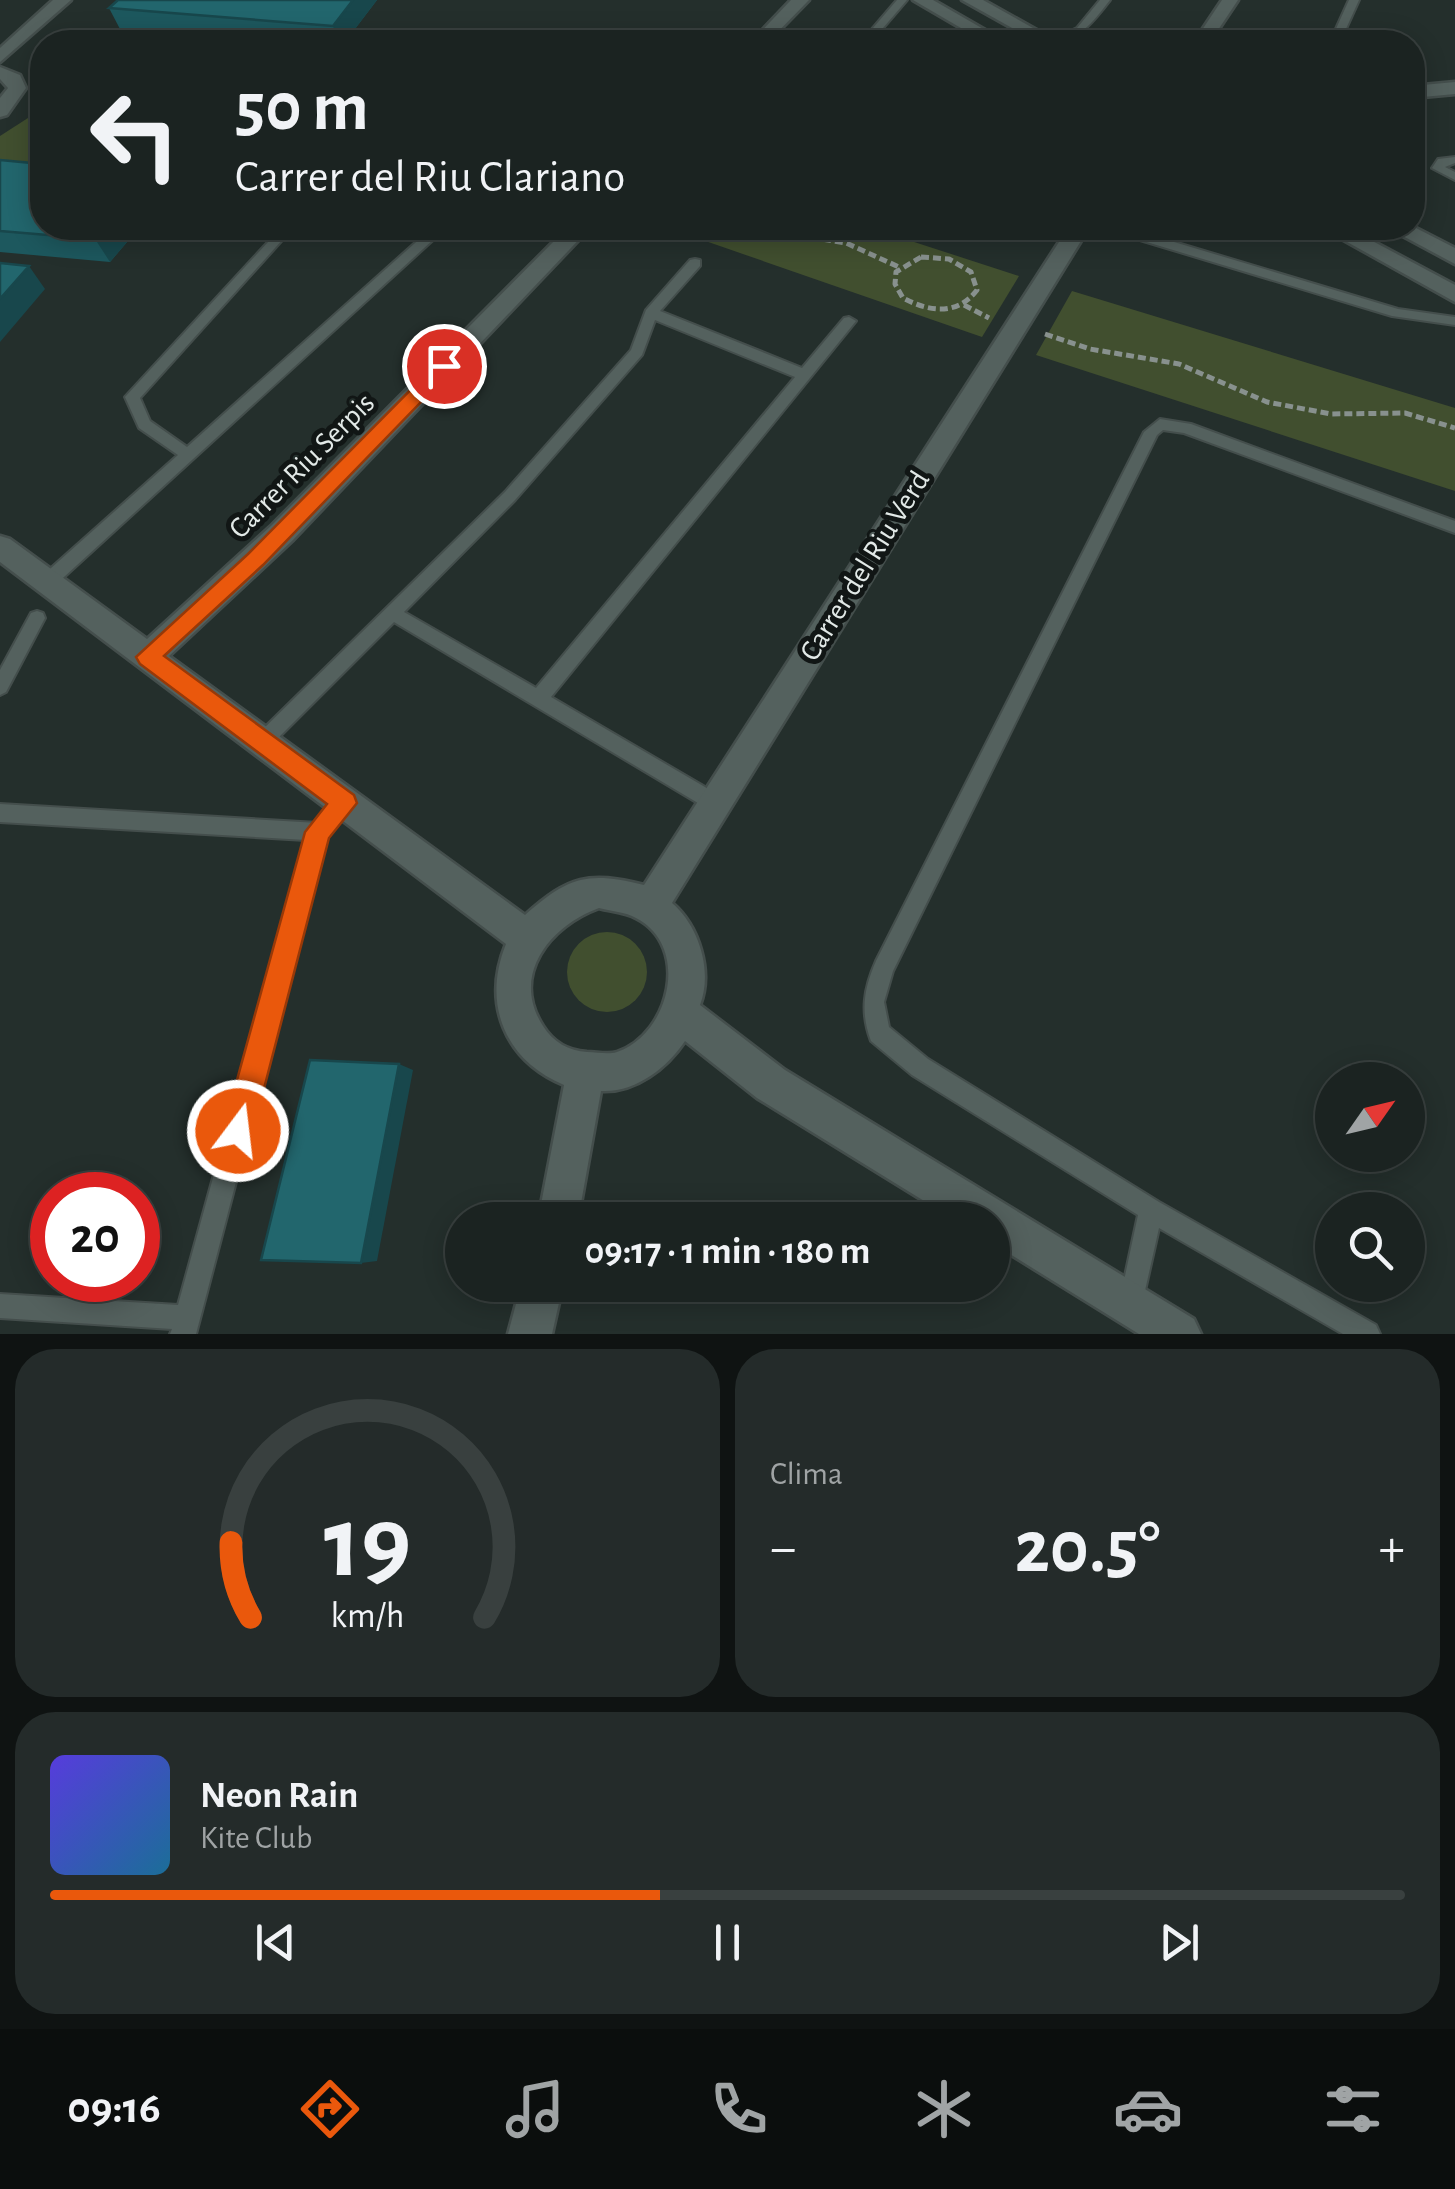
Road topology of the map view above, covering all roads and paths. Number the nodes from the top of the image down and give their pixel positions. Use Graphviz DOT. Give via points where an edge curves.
graph roads {
  1 [pos="63,0"];
  2 [pos="801,0"];
  3 [pos="902,0"];
  4 [pos="921,0"];
  5 [pos="970,0"];
  6 [pos="1104,0"];
  7 [pos="1230,0"];
  8 [pos="1354,0"];
  9 [pos="772,30"];
  10 [pos="876,30"];
  11 [pos="975,30"];
  12 [pos="1028,30"];
  13 [pos="1081,30"];
  14 [pos="1210,30"];
  15 [pos="1340,30"];
  16 [pos="0,57"];
  17 [pos="0,72"];
  18 [pos="1455,88"];
  19 [pos="1425,91"];
  20 [pos="0,111"];
  21 [pos="1455,160"];
  22 [pos="1455,176"];
  23 [pos="276,240"];
  24 [pos="427,240"];
  25 [pos="568,240"];
  26 [pos="833,240"];
  27 [pos="1072,240"];
  28 [pos="1154,240"];
  29 [pos="1355,240"];
  30 [pos="1422,240"];
  31 [pos="1455,257"];
  32 [pos="695,262"];
  33 [pos="899,266"];
  34 [pos="1455,295"];
  35 [pos="964,305"];
  36 [pos="651,313"];
  37 [pos="992,320"];
  38 [pos="1455,321"];
  39 [pos="849,322"];
  40 [pos="1044,334"];
  41 [pos="804,375"];
  42 [pos="1455,428"];
  43 [pos="188,455"];
  44 [pos="1455,528"];
  45 [pos="0,547"];
  46 [pos="47,582"];
  47 [pos="392,613"];
  48 [pos="37,618"];
  49 [pos="148,657"];
  50 [pos="0,687"];
  51 [pos="539,698"];
  52 [pos="262,742"];
  53 [pos="345,803"];
  54 [pos="715,804"];
  55 [pos="0,814"];
  56 [pos="318,832"];
  57 [pos="652,904"];
  58 [pos="526,938"];
  59 [pos="681,1014"];
  60 [pos="584,1072"];
  61 [pos="561,1202"];
  62 [pos="1151,1210"];
  63 [pos="1131,1304"];
  64 [pos="0,1306"];
  65 [pos="186,1326"];
  66 [pos="1179,1334"];
  67 [pos="1366,1334"];
  1 -- 16 [label="street"];
  2 -- 9 [label="street"];
  3 -- 10 [label="lane"];
  4 -- 11 [label="street"];
  5 -- 12 [label="street"];
  6 -- 13 [label="lane"];
  7 -- 14 [label="street"];
  8 -- 15 [label="lane"];
  17 -- 20 [label="street" via="17,88"];
  18 -- 19 [label="street"];
  21 -- 22 [label="lane" via="1438,168"];
  23 -- 43 [label="lane" via="132,397 144,424"];
  24 -- 43 [label="lane"];
  25 -- 49 [label="street, Carrer Riu Serpis" via="282,533"];
  26 -- 33 [label="path"];
  27 -- 54 [label="street, Carrer del Riu Verd"];
  28 -- 38 [label="lane" via="1397,313"];
  29 -- 34 [label="street"];
  30 -- 31 [label="street"];
  32 -- 36 [label="lane"];
  33 -- 35 [label="path" via="892,282 902,298 926,309"];
  33 -- 35 [label="path" via="921,257 961,265 976,290"];
  35 -- 37 [label="path"];
  36 -- 41 [label="lane"];
  36 -- 47 [label="lane" via="637,352 510,496"];
  39 -- 41 [label="lane"];
  40 -- 42 [label="path" via="1090,350 1179,364 1267,402 1331,414 1405,413"];
  41 -- 51 [label="lane"];
  43 -- 46 [label="lane"];
  44 -- 62 [label="lane" via="1160,424 884,968 873,1002 879,1033 920,1067"];
  45 -- 46 [label="street"];
  46 -- 49 [label="street"];
  47 -- 51 [label="lane"];
  47 -- 52 [label="lane"];
  48 -- 50 [label="lane"];
  49 -- 52 [label="street"];
  51 -- 54 [label="lane"];
  52 -- 53 [label="street"];
  53 -- 56 [label="lane"];
  53 -- 58 [label="street"];
  54 -- 57 [label="street, Carrer del Riu Verd"];
  55 -- 56 [label="lane"];
  56 -- 65 [label="lane"];
  57 -- 58 [label="street" via="627,893 571,898"];
  57 -- 59 [label="street" via="682,940 688,989"];
  58 -- 60 [label="street" via="513,994 519,1022 557,1064"];
  59 -- 60 [label="street" via="642,1060 614,1071"];
  59 -- 63 [label="street" via="771,1084"];
  60 -- 61 [label="street"];
  62 -- 63 [label="lane"];
  62 -- 67 [label="lane"];
  63 -- 66 [label="street"];
  64 -- 65 [label="lane"];
}
